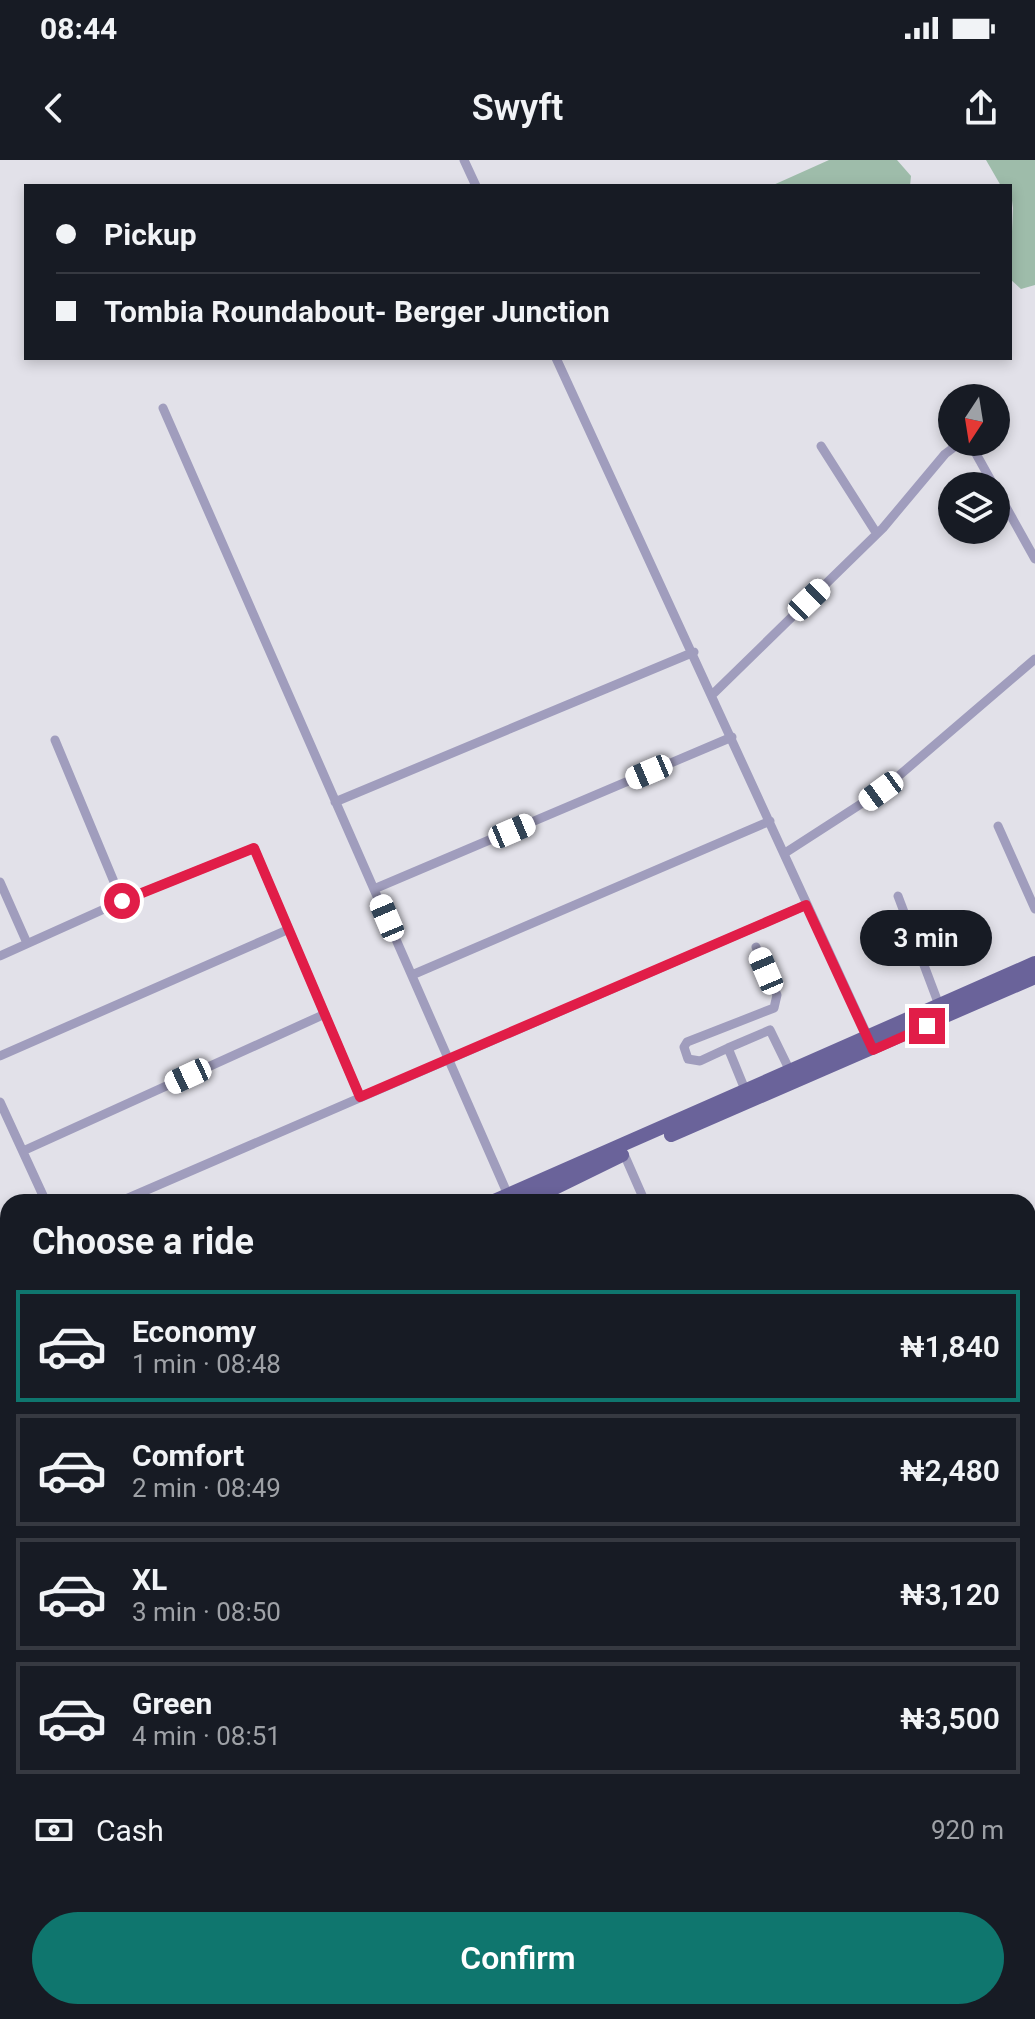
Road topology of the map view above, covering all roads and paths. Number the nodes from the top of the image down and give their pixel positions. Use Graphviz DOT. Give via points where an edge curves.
graph roads {
  1 [pos="464,160"];
  2 [pos="475,184"];
  3 [pos="557,360"];
  4 [pos="163,408"];
  5 [pos="821,446"];
  6 [pos="986,472"];
  7 [pos="1010,515"];
  8 [pos="877,534"];
  9 [pos="1035,559"];
  10 [pos="694,652"];
  11 [pos="1035,659"];
  12 [pos="713,694"];
  13 [pos="732,737"];
  14 [pos="55,740"];
  15 [pos="335,802"];
  16 [pos="770,821"];
  17 [pos="998,826"];
  18 [pos="785,853"];
  19 [pos="0,882"];
  20 [pos="374,889"];
  21 [pos="898,896"];
  22 [pos="122,901"];
  23 [pos="806,905"];
  24 [pos="1035,909"];
  25 [pos="287,930"];
  26 [pos="27,943"];
  27 [pos="756,947"];
  28 [pos="0,956"];
  29 [pos="1035,963"];
  30 [pos="412,975"];
  31 [pos="1035,977"];
  32 [pos="939,1005"];
  33 [pos="774,1008"];
  34 [pos="325,1014"];
  35 [pos="770,1030"];
  36 [pos="870,1043"];
  37 [pos="728,1048"];
  38 [pos="0,1056"];
  39 [pos="451,1060"];
  40 [pos="790,1071"];
  41 [pos="746,1092"];
  42 [pos="360,1097"];
  43 [pos="0,1102"];
  44 [pos="23,1151"];
  45 [pos="624,1154"];
  46 [pos="42,1194"];
  47 [pos="137,1194"];
  48 [pos="508,1194"];
  49 [pos="510,1194"];
  50 [pos="542,1194"];
  51 [pos="642,1194"];
  1 -- 2 [label="street"];
  3 -- 10 [label="street"];
  4 -- 15 [label="street"];
  5 -- 8 [label="street"];
  6 -- 8 [label="street" via="970,443 961,442"];
  7 -- 9 [label="street"];
  8 -- 12 [label="street"];
  10 -- 12 [label="street"];
  10 -- 15 [label="street"];
  11 -- 18 [label="street" via="881,791"];
  12 -- 13 [label="street"];
  13 -- 16 [label="street"];
  13 -- 20 [label="street"];
  14 -- 22 [label="street"];
  15 -- 20 [label="street"];
  16 -- 18 [label="street"];
  16 -- 30 [label="street"];
  17 -- 24 [label="street"];
  18 -- 23 [label="street"];
  19 -- 26 [label="street"];
  20 -- 30 [label="street"];
  21 -- 32 [label="street"];
  22 -- 25 [label="street" via="254,848"];
  22 -- 26 [label="street"];
  23 -- 36 [label="street"];
  23 -- 39 [label="street"];
  25 -- 34 [label="street"];
  25 -- 38 [label="street"];
  26 -- 28 [label="street"];
  27 -- 33 [label="street" via="777,995"];
  29 -- 32 [label="main road"];
  30 -- 39 [label="street"];
  31 -- 36 [label="main road"];
  32 -- 36 [label="main road"];
  33 -- 35 [label="street"];
  33 -- 37 [label="street" via="684,1047 688,1059 696,1061"];
  34 -- 42 [label="street"];
  34 -- 44 [label="street"];
  35 -- 37 [label="street"];
  35 -- 40 [label="street"];
  36 -- 40 [label="main road"];
  36 -- 45 [label="main road"];
  37 -- 41 [label="street"];
  39 -- 42 [label="street"];
  39 -- 48 [label="street"];
  40 -- 41 [label="main road"];
  41 -- 49 [label="main road"];
  42 -- 47 [label="street"];
  43 -- 44 [label="street"];
  44 -- 46 [label="street"];
  45 -- 50 [label="main road"];
  45 -- 51 [label="street"];
}
